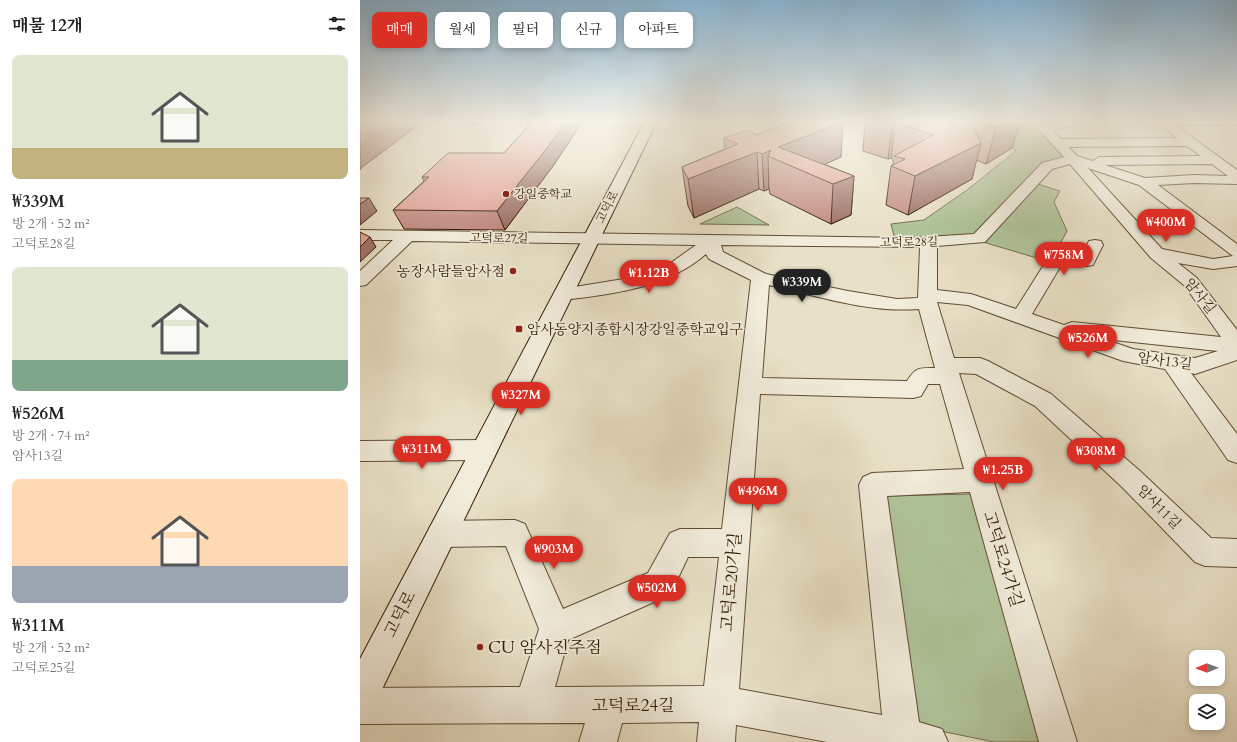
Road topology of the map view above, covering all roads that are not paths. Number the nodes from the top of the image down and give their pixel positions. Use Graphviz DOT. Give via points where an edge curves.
graph roads {
  1 [pos="633,156"];
  2 [pos="1072,156"];
  3 [pos="1210,156"];
  4 [pos="1077,160"];
  5 [pos="1216,160"];
  6 [pos="1237,176"];
  7 [pos="1237,180"];
  8 [pos="1144,182"];
  9 [pos="360,236"];
  10 [pos="407,236"];
  11 [pos="590,239"];
  12 [pos="711,241"];
  13 [pos="929,242"];
  14 [pos="1095,245"];
  15 [pos="1237,252"];
  16 [pos="1157,254"];
  17 [pos="1237,261"];
  18 [pos="760,278"];
  19 [pos="360,281"];
  20 [pos="563,294"];
  21 [pos="927,299"];
  22 [pos="1020,318"];
  23 [pos="1045,327"];
  24 [pos="1237,346"];
  25 [pos="1172,363"];
  26 [pos="947,370"];
  27 [pos="750,386"];
  28 [pos="483,450"];
  29 [pos="360,451"];
  30 [pos="1237,453"];
  31 [pos="980,480"];
  32 [pos="441,534"];
  33 [pos="735,543"];
  34 [pos="1237,553"];
  35 [pos="555,629"];
  36 [pos="360,695"];
  37 [pos="719,704"];
  38 [pos="532,705"];
  39 [pos="609,705"];
  40 [pos="360,706"];
  41 [pos="916,740"];
  42 [pos="598,742"];
  43 [pos="716,742"];
  44 [pos="1058,742"];
  1 -- 11 [label="street, 고덕로"];
  2 -- 4 [label="street, 암사길"];
  3 -- 5 [label="street"];
  4 -- 5 [label="street"];
  4 -- 8 [label="street, 암사길"];
  4 -- 13 [label="street, 고덕로28길" via="1047,166 979,239"];
  4 -- 16 [label="street, 암사길"];
  5 -- 6 [label="street"];
  7 -- 8 [label="street, 암사길"];
  8 -- 15 [label="street, 암사길"];
  9 -- 10 [label="street, 고덕로27길"];
  10 -- 11 [label="street, 고덕로27길"];
  10 -- 19 [label="street"];
  11 -- 12 [label="street, 고덕로28길"];
  11 -- 20 [label="street, 고덕로"];
  12 -- 13 [label="street, 고덕로28길"];
  12 -- 18 [label="street" via="715,255"];
  12 -- 20 [label="street" via="697,255 664,274 611,289"];
  13 -- 21 [label="street, 고덕로24가길"];
  14 -- 22 [label="street" via="1087,261 1058,256"];
  16 -- 17 [label="street, 암사길" via="1213,264"];
  16 -- 24 [label="street, 암사길" via="1191,282"];
  18 -- 21 [label="street" via="897,305"];
  18 -- 27 [label="street, 고덕로20가길"];
  20 -- 28 [label="street, 고덕로"];
  21 -- 22 [label="street, 암사13길" via="971,300"];
  21 -- 26 [label="street, 고덕로24가길"];
  22 -- 23 [label="street, 암사13길"];
  23 -- 24 [label="street, 암사13길" via="1093,329"];
  23 -- 25 [label="street, 암사13길" via="1131,356"];
  24 -- 25 [label="street, 암사13길" via="1233,354 1195,366"];
  25 -- 30 [label="street"];
  26 -- 27 [label="street" via="922,376 913,390"];
  26 -- 31 [label="street, 고덕로24가길"];
  26 -- 34 [label="street, 암사11길" via="980,366 1043,400 1131,479 1205,552"];
  27 -- 33 [label="street, 고덕로20가길"];
  28 -- 29 [label="street"];
  28 -- 32 [label="street, 고덕로"];
  31 -- 41 [label="street, 고덕로24길" via="872,485"];
  31 -- 44 [label="street, 고덕로24가길"];
  32 -- 35 [label="street" via="515,533"];
  32 -- 36 [label="street, 고덕로"];
  33 -- 35 [label="street" via="680,543 659,584"];
  33 -- 37 [label="street, 고덕로20가길"];
  35 -- 38 [label="street"];
  37 -- 39 [label="street, 고덕로24길"];
  37 -- 41 [label="street, 고덕로24길"];
  37 -- 43 [label="street, 고덕로20가길"];
  38 -- 39 [label="street, 고덕로24길"];
  38 -- 40 [label="street, 고덕로24길"];
  39 -- 42 [label="street"];
}
